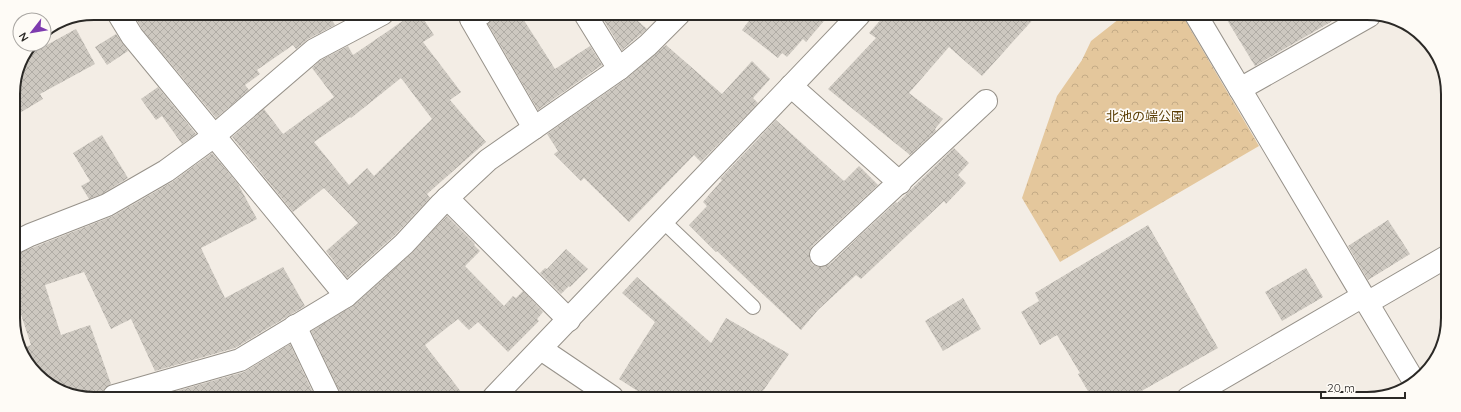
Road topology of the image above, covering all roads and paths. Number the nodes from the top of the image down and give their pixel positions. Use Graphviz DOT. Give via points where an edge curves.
graph roads {
  1 [pos="122,20"];
  2 [pos="354,20"];
  3 [pos="471,20"];
  4 [pos="589,20"];
  5 [pos="673,20"];
  6 [pos="854,20"];
  7 [pos="1199,20"];
  8 [pos="1363,20"];
  9 [pos="618,69"];
  10 [pos="791,86"];
  11 [pos="1240,89"];
  12 [pos="986,101"];
  13 [pos="534,128"];
  14 [pos="214,136"];
  15 [pos="900,183"];
  16 [pos="447,198"];
  17 [pos="663,221"];
  18 [pos="20,240"];
  19 [pos="821,256"];
  20 [pos="1441,260"];
  21 [pos="346,296"];
  22 [pos="1365,299"];
  23 [pos="753,307"];
  24 [pos="569,320"];
  25 [pos="295,326"];
  26 [pos="541,349"];
  27 [pos="1411,378"];
  28 [pos="128,392"];
  29 [pos="326,392"];
  30 [pos="499,392"];
  31 [pos="605,392"];
  32 [pos="1199,392"];
  1 -- 14 [label="street" via="132,36"];
  2 -- 14 [label="street" via="314,50"];
  3 -- 13 [label="street"];
  4 -- 9 [label="street"];
  5 -- 9 [label="street" via="648,45"];
  6 -- 10 [label="street"];
  7 -- 11 [label="street"];
  8 -- 11 [label="street"];
  9 -- 13 [label="street"];
  10 -- 15 [label="street"];
  10 -- 17 [label="street"];
  11 -- 22 [label="street"];
  12 -- 15 [label="street"];
  13 -- 16 [label="street" via="488,160"];
  14 -- 18 [label="street" via="166,171 107,205"];
  14 -- 21 [label="street"];
  15 -- 19 [label="street"];
  16 -- 21 [label="street" via="404,244"];
  16 -- 24 [label="street"];
  17 -- 23 [label="lane"];
  17 -- 24 [label="street"];
  20 -- 22 [label="street"];
  21 -- 25 [label="street"];
  22 -- 27 [label="street"];
  22 -- 32 [label="street"];
  24 -- 26 [label="street"];
  25 -- 28 [label="street" via="240,360"];
  25 -- 29 [label="street"];
  26 -- 30 [label="street"];
  26 -- 31 [label="street"];
}
